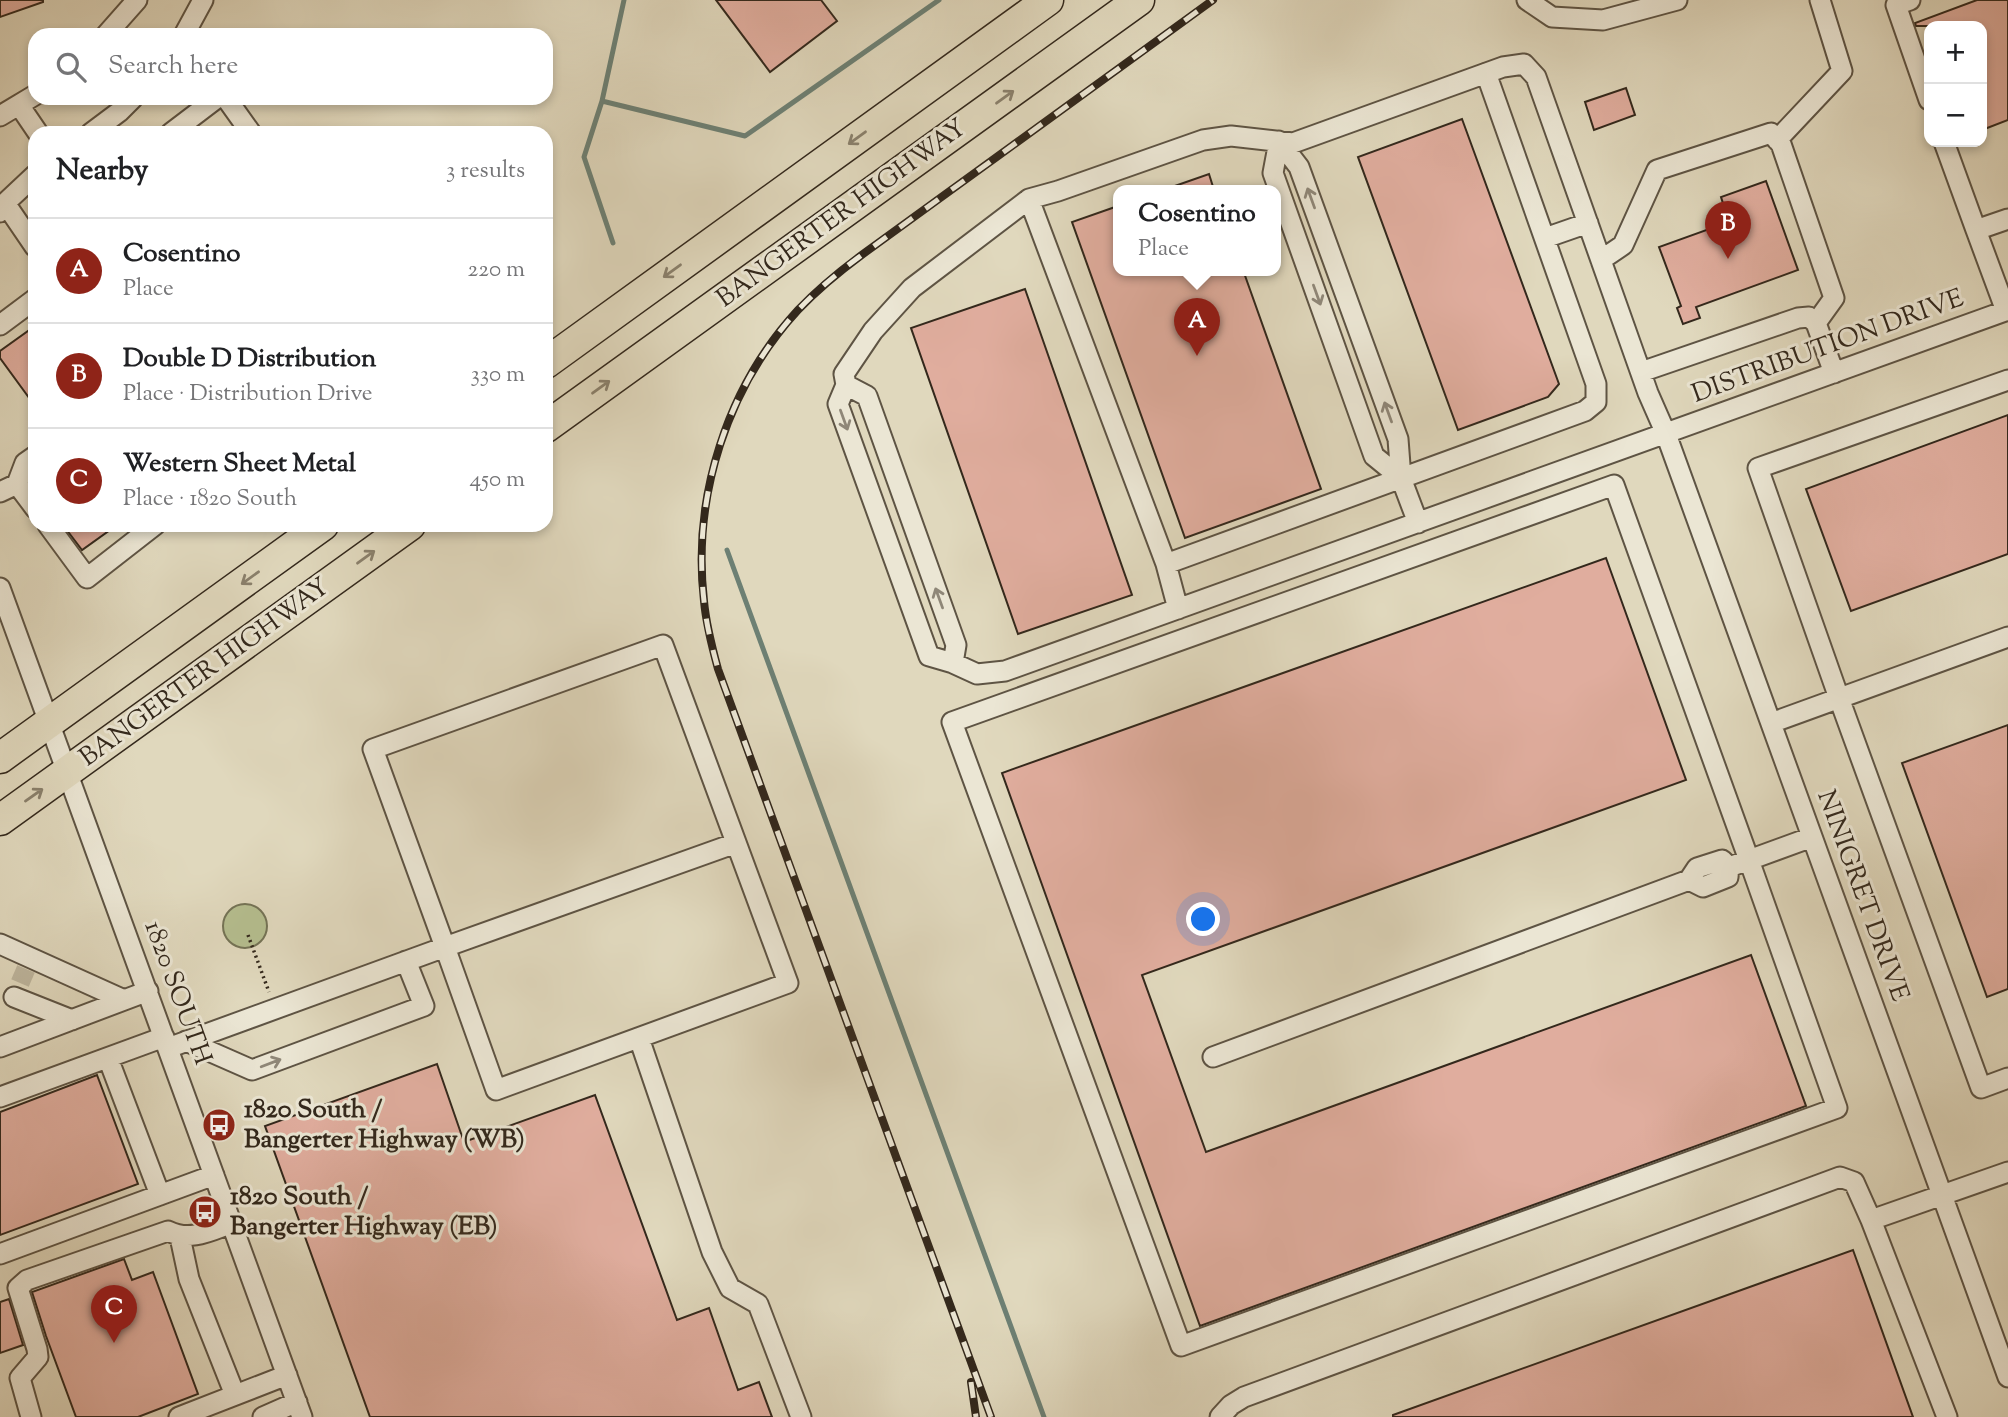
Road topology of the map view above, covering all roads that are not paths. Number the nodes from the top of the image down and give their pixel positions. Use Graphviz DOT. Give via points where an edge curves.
graph roads {
  1 [pos="137,0"];
  2 [pos="203,0"];
  3 [pos="1048,0"];
  4 [pos="1139,0"];
  5 [pos="1527,0"];
  6 [pos="1677,0"];
  7 [pos="1820,0"];
  8 [pos="1910,0"];
  9 [pos="113,28"];
  10 [pos="188,28"];
  11 [pos="1486,73"];
  12 [pos="1924,86"];
  13 [pos="27,100"];
  14 [pos="29,105"];
  15 [pos="126,105"];
  16 [pos="208,105"];
  17 [pos="231,105"];
  18 [pos="0,116"];
  19 [pos="36,126"];
  20 [pos="100,126"];
  21 [pos="180,126"];
  22 [pos="246,126"];
  23 [pos="1777,140"];
  24 [pos="1279,141"];
  25 [pos="1946,147"];
  26 [pos="28,183"];
  27 [pos="1277,185"];
  28 [pos="1281,195"];
  29 [pos="1029,199"];
  30 [pos="3,208"];
  31 [pos="2008,219"];
  32 [pos="1588,223"];
  33 [pos="1976,230"];
  34 [pos="28,238"];
  35 [pos="1545,239"];
  36 [pos="1601,260"];
  37 [pos="28,304"];
  38 [pos="2007,311"];
  39 [pos="1816,323"];
  40 [pos="0,325"];
  41 [pos="553,358"];
  42 [pos="1641,372"];
  43 [pos="1834,373"];
  44 [pos="2008,380"];
  45 [pos="846,385"];
  46 [pos="553,422"];
  47 [pos="1666,434"];
  48 [pos="28,460"];
  49 [pos="1401,478"];
  50 [pos="8,488"];
  51 [pos="28,503"];
  52 [pos="1418,523"];
  53 [pos="53,532"];
  54 [pos="146,532"];
  55 [pos="313,532"];
  56 [pos="400,532"];
  57 [pos="1166,564"];
  58 [pos="0,588"];
  59 [pos="1178,609"];
  60 [pos="2008,637"];
  61 [pos="953,663"];
  62 [pos="1839,698"];
  63 [pos="50,723"];
  64 [pos="1771,723"];
  65 [pos="0,758"];
  66 [pos="68,771"];
  67 [pos="0,820"];
  68 [pos="1812,837"];
  69 [pos="736,844"];
  70 [pos="1749,860"];
  71 [pos="0,944"];
  72 [pos="445,947"];
  73 [pos="406,961"];
  74 [pos="18,980"];
  75 [pos="148,992"];
  76 [pos="124,1000"];
  77 [pos="72,1020"];
  78 [pos="639,1038"];
  79 [pos="173,1042"];
  80 [pos="3,1045"];
  81 [pos="1213,1057"];
  82 [pos="108,1058"];
  83 [pos="2008,1078"];
  84 [pos="0,1097"];
  85 [pos="2008,1172"];
  86 [pos="214,1175"];
  87 [pos="160,1195"];
  88 [pos="1942,1196"];
  89 [pos="1871,1220"];
  90 [pos="232,1223"];
  91 [pos="180,1237"];
  92 [pos="0,1254"];
  93 [pos="287,1375"];
  94 [pos="2008,1377"];
  95 [pos="235,1395"];
  96 [pos="299,1410"];
  97 [pos="31,1417"];
  98 [pos="179,1417"];
  99 [pos="263,1417"];
  100 [pos="801,1417"];
  101 [pos="1220,1417"];
  102 [pos="1947,1417"];
  1 -- 9 [label="street"];
  2 -- 10 [label="street"];
  3 -- 41 [label="highway, BANGERTER HIGHWAY, one-way"];
  46 -- 4 [label="highway, BANGERTER HIGHWAY, one-way"];
  5 -- 6 [label="street" via="1552,17 1603,20"];
  7 -- 23 [label="street" via="1842,71"];
  8 -- 12 [label="street" via="1896,5"];
  11 -- 24 [label="street" via="1293,144"];
  11 -- 32 [label="street, NINIGRET DRIVE" via="1524,64 1536,77"];
  11 -- 35 [label="street"];
  13 -- 18 [label="street"];
  14 -- 19 [label="street"];
  15 -- 20 [label="street"];
  16 -- 21 [label="street"];
  17 -- 22 [label="street"];
  23 -- 36 [label="street" via="1771,133 1657,170 1623,245"];
  23 -- 39 [label="street" via="1834,298"];
  24 -- 27 [label="street, one-way" via="1273,173"];
  24 -- 29 [label="street" via="1231,136 1203,140"];
  49 -- 24 [label="street, one-way" via="1394,426 1299,167"];
  25 -- 33 [label="street"];
  26 -- 30 [label="street"];
  28 -- 49 [label="street, one-way" via="1374,456"];
  29 -- 45 [label="street" via="912,288 873,331 844,374"];
  29 -- 57 [label="street"];
  30 -- 34 [label="street"];
  31 -- 33 [label="street"];
  32 -- 35 [label="street"];
  32 -- 36 [label="street, NINIGRET DRIVE"];
  33 -- 38 [label="street"];
  35 -- 49 [label="street" via="1596,384 1596,402 1585,411"];
  36 -- 42 [label="street, NINIGRET DRIVE"];
  37 -- 40 [label="street"];
  38 -- 43 [label="street, DISTRIBUTION DRIVE"];
  39 -- 42 [label="street" via="1809,317 1798,318"];
  39 -- 43 [label="street"];
  42 -- 47 [label="street, NINIGRET DRIVE"];
  43 -- 47 [label="street, DISTRIBUTION DRIVE"];
  44 -- 62 [label="street" via="1758,468"];
  61 -- 45 [label="street, one-way" via="956,645 867,396"];
  45 -- 61 [label="street, DISTRIBUTION DRIVE, one-way" via="838,404 929,656"];
  47 -- 52 [label="street, DISTRIBUTION DRIVE"];
  47 -- 64 [label="street, NINIGRET DRIVE"];
  48 -- 50 [label="street"];
  49 -- 52 [label="street"];
  49 -- 57 [label="street"];
  50 -- 51 [label="street"];
  52 -- 59 [label="street, DISTRIBUTION DRIVE"];
  53 -- 54 [label="street" via="87,578"];
  55 -- 63 [label="highway, BANGERTER HIGHWAY, one-way"];
  66 -- 56 [label="highway, BANGERTER HIGHWAY, one-way"];
  57 -- 59 [label="street"];
  58 -- 63 [label="street, 1820 SOUTH"];
  59 -- 61 [label="street, DISTRIBUTION DRIVE" via="1005,671 977,674"];
  60 -- 62 [label="street"];
  62 -- 64 [label="street"];
  62 -- 83 [label="street" via="1980,1088"];
  63 -- 65 [label="highway, BANGERTER HIGHWAY"];
  63 -- 66 [label="street, 1820 SOUTH"];
  64 -- 68 [label="street, NINIGRET DRIVE"];
  67 -- 66 [label="highway, BANGERTER HIGHWAY, one-way"];
  66 -- 75 [label="street, 1820 SOUTH"];
  68 -- 70 [label="street"];
  68 -- 88 [label="street, NINIGRET DRIVE"];
  69 -- 72 [label="street"];
  69 -- 72 [label="street" via="663,645 373,749"];
  69 -- 78 [label="street" via="788,983"];
  70 -- 70 [label="street" via="1614,485 952,722 1181,1346 1836,1108"];
  70 -- 81 [label="street" via="1729,867 1722,860 1697,868 1689,880"];
  71 -- 74 [label="street"];
  72 -- 73 [label="street"];
  72 -- 78 [label="street" via="496,1090"];
  73 -- 79 [label="street"];
  79 -- 73 [label="street, one-way" via="252,1070 424,1006"];
  74 -- 76 [label="street"];
  74 -- 77 [label="street"];
  75 -- 76 [label="street"];
  75 -- 79 [label="street, 1820 SOUTH"];
  76 -- 77 [label="street"];
  77 -- 80 [label="street"];
  78 -- 100 [label="street" via="712,1252 730,1288 758,1304"];
  79 -- 82 [label="street"];
  79 -- 86 [label="street, 1820 SOUTH"];
  82 -- 84 [label="street"];
  82 -- 87 [label="street"];
  85 -- 88 [label="street"];
  86 -- 87 [label="street"];
  86 -- 90 [label="street, 1820 SOUTH"];
  87 -- 92 [label="street"];
  88 -- 89 [label="street"];
  88 -- 94 [label="street, NINIGRET DRIVE"];
  89 -- 101 [label="street" via="1854,1182 1840,1177 1244,1397"];
  89 -- 102 [label="street"];
  90 -- 91 [label="street"];
  90 -- 93 [label="street, 1820 SOUTH"];
  91 -- 95 [label="street" via="189,1279"];
  91 -- 97 [label="street" via="168,1231 27,1280 18,1288 38,1357 20,1378"];
  93 -- 95 [label="street"];
  93 -- 96 [label="street, 1820 SOUTH"];
  95 -- 98 [label="street"];
  96 -- 99 [label="street"];
}
